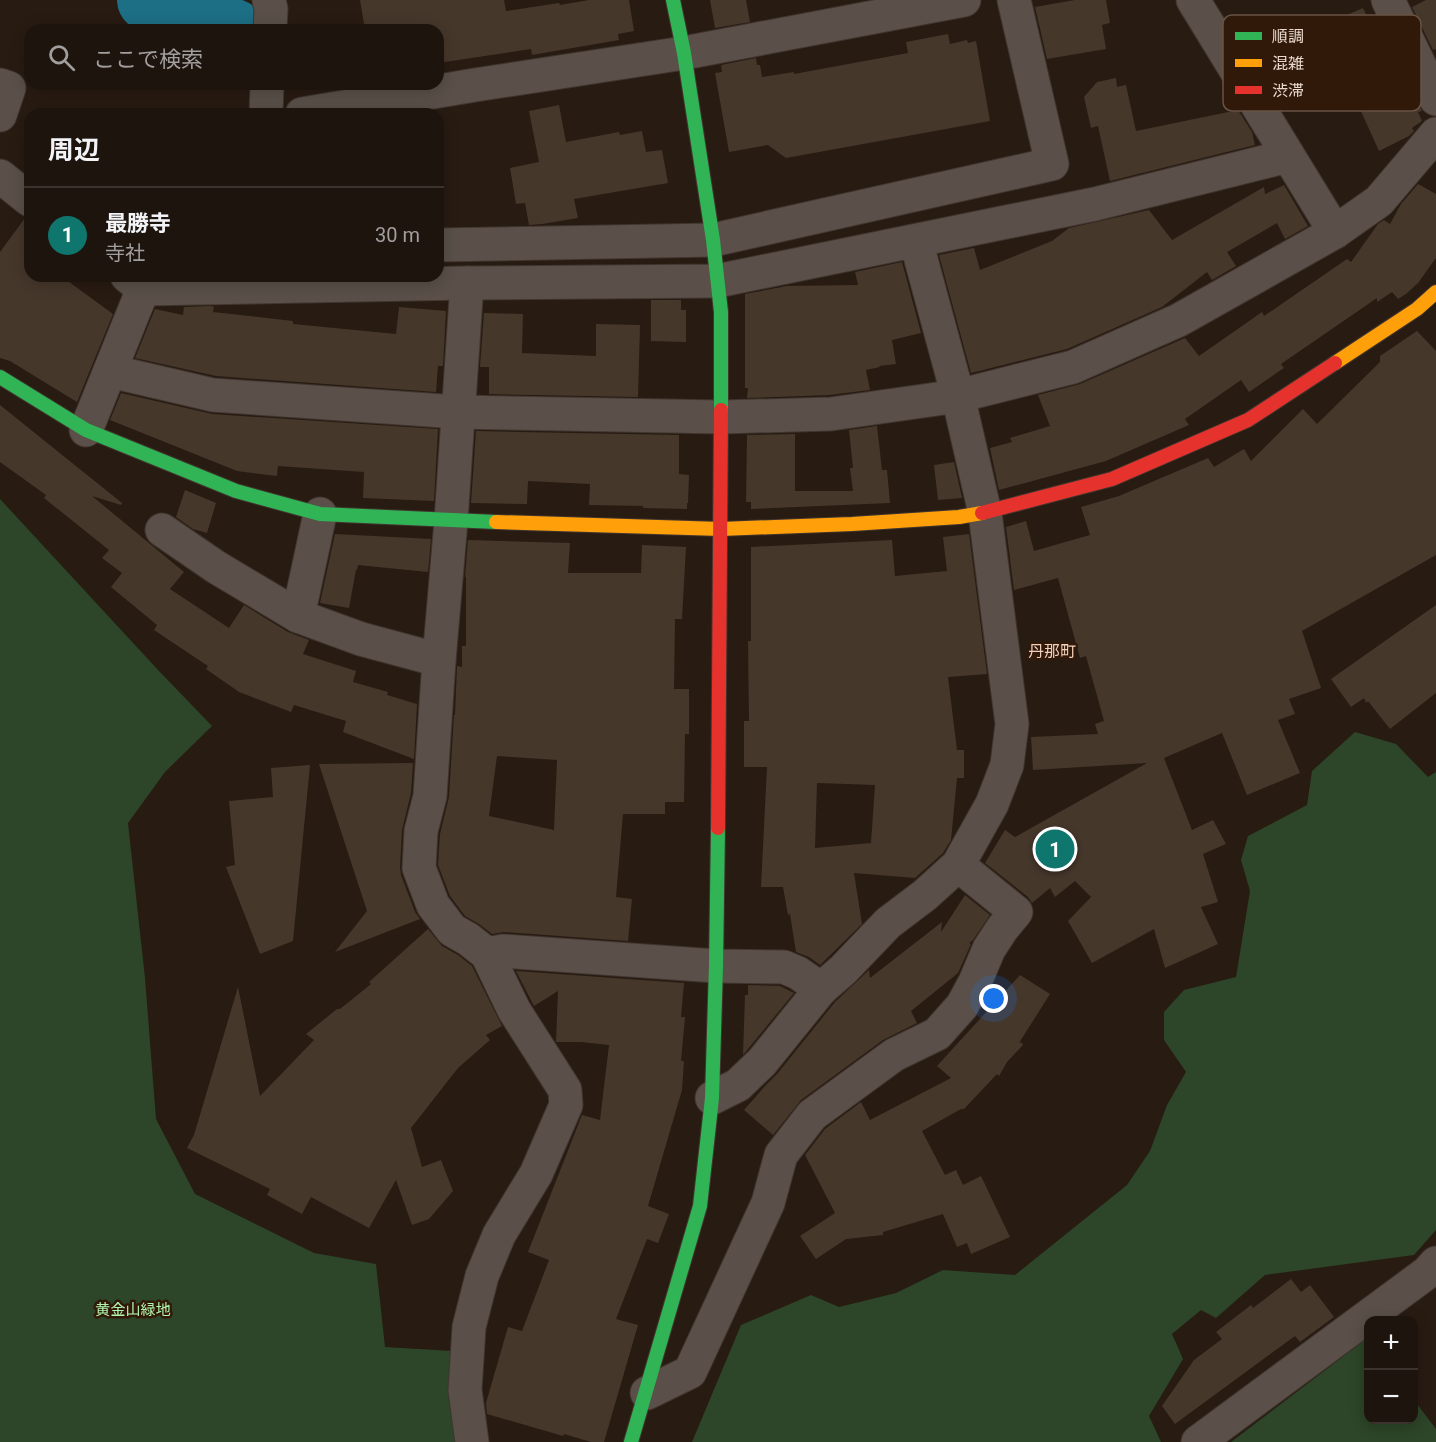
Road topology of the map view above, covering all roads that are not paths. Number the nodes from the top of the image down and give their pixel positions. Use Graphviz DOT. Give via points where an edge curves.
graph roads {
  1 [pos="673,0"];
  2 [pos="964,0"];
  3 [pos="1014,0"];
  4 [pos="1193,0"];
  5 [pos="1388,0"];
  6 [pos="1395,15"];
  7 [pos="1223,49"];
  8 [pos="684,53"];
  9 [pos="1421,68"];
  10 [pos="0,85"];
  11 [pos="267,90"];
  12 [pos="1436,99"];
  13 [pos="266,108"];
  14 [pos="338,108"];
  15 [pos="1261,111"];
  16 [pos="0,115"];
  17 [pos="1436,134"];
  18 [pos="1288,156"];
  19 [pos="0,176"];
  20 [pos="24,195"];
  21 [pos="1335,232"];
  22 [pos="713,240"];
  23 [pos="916,241"];
  24 [pos="444,244"];
  25 [pos="717,281"];
  26 [pos="135,283"];
  27 [pos="467,283"];
  28 [pos="1436,292"];
  29 [pos="110,371"];
  30 [pos="0,376"];
  31 [pos="958,396"];
  32 [pos="458,412"];
  33 [pos="722,417"];
  34 [pos="86,430"];
  35 [pos="985,513"];
  36 [pos="320,514"];
  37 [pos="451,521"];
  38 [pos="721,529"];
  39 [pos="162,530"];
  40 [pos="298,616"];
  41 [pos="439,660"];
  42 [pos="958,865"];
  43 [pos="487,954"];
  44 [pos="716,966"];
  45 [pos="821,989"];
  46 [pos="712,1098"];
  47 [pos="1433,1273"];
  48 [pos="646,1393"];
  49 [pos="472,1442"];
  50 [pos="631,1442"];
  51 [pos="1198,1442"];
  1 -- 8 [label="street"];
  2 -- 8 [label="street"];
  3 -- 22 [label="street" via="1052,164"];
  4 -- 7 [label="street"];
  5 -- 6 [label="street"];
  8 -- 14 [label="street"];
  8 -- 22 [label="street"];
  9 -- 12 [label="street"];
  10 -- 16 [label="street" via="9,88"];
  11 -- 13 [label="street"];
  15 -- 18 [label="street"];
  17 -- 21 [label="street" via="1379,201"];
  18 -- 21 [label="street"];
  18 -- 23 [label="street" via="1095,204"];
  19 -- 20 [label="street"];
  21 -- 31 [label="street" via="1179,320 1073,367"];
  22 -- 24 [label="street"];
  22 -- 25 [label="street"];
  23 -- 25 [label="street"];
  23 -- 31 [label="street"];
  25 -- 27 [label="street"];
  25 -- 33 [label="street"];
  26 -- 27 [label="street"];
  26 -- 29 [label="street"];
  27 -- 32 [label="street"];
  28 -- 35 [label="street" via="1417,309 1248,420 1112,480"];
  29 -- 32 [label="street" via="213,394"];
  29 -- 34 [label="street"];
  30 -- 34 [label="street"];
  31 -- 33 [label="street" via="831,414"];
  31 -- 35 [label="street"];
  32 -- 33 [label="street"];
  32 -- 37 [label="street"];
  33 -- 38 [label="street"];
  34 -- 36 [label="street" via="236,491"];
  35 -- 38 [label="street" via="888,522"];
  35 -- 42 [label="street" via="1012,724 1007,765 992,804"];
  36 -- 37 [label="street"];
  36 -- 40 [label="street"];
  37 -- 38 [label="street"];
  37 -- 41 [label="street"];
  38 -- 44 [label="street"];
  39 -- 40 [label="street"];
  40 -- 41 [label="street" via="361,639"];
  41 -- 43 [label="street" via="430,796 421,831 419,868 433,905 452,930"];
  42 -- 45 [label="street" via="888,923"];
  42 -- 48 [label="street" via="1016,912 989,949 962,1006 937,1034 894,1055 812,1115 782,1155 768,1203 690,1372"];
  43 -- 44 [label="street" via="503,951"];
  43 -- 49 [label="street" via="514,1010 565,1090 566,1105 537,1174 499,1235 482,1276 470,1327 465,1390"];
  44 -- 45 [label="street" via="784,967"];
  44 -- 46 [label="street"];
  45 -- 46 [label="street" via="762,1062 738,1085"];
  46 -- 48 [label="street" via="700,1206"];
  47 -- 51 [label="street"];
  48 -- 50 [label="street"];
}
